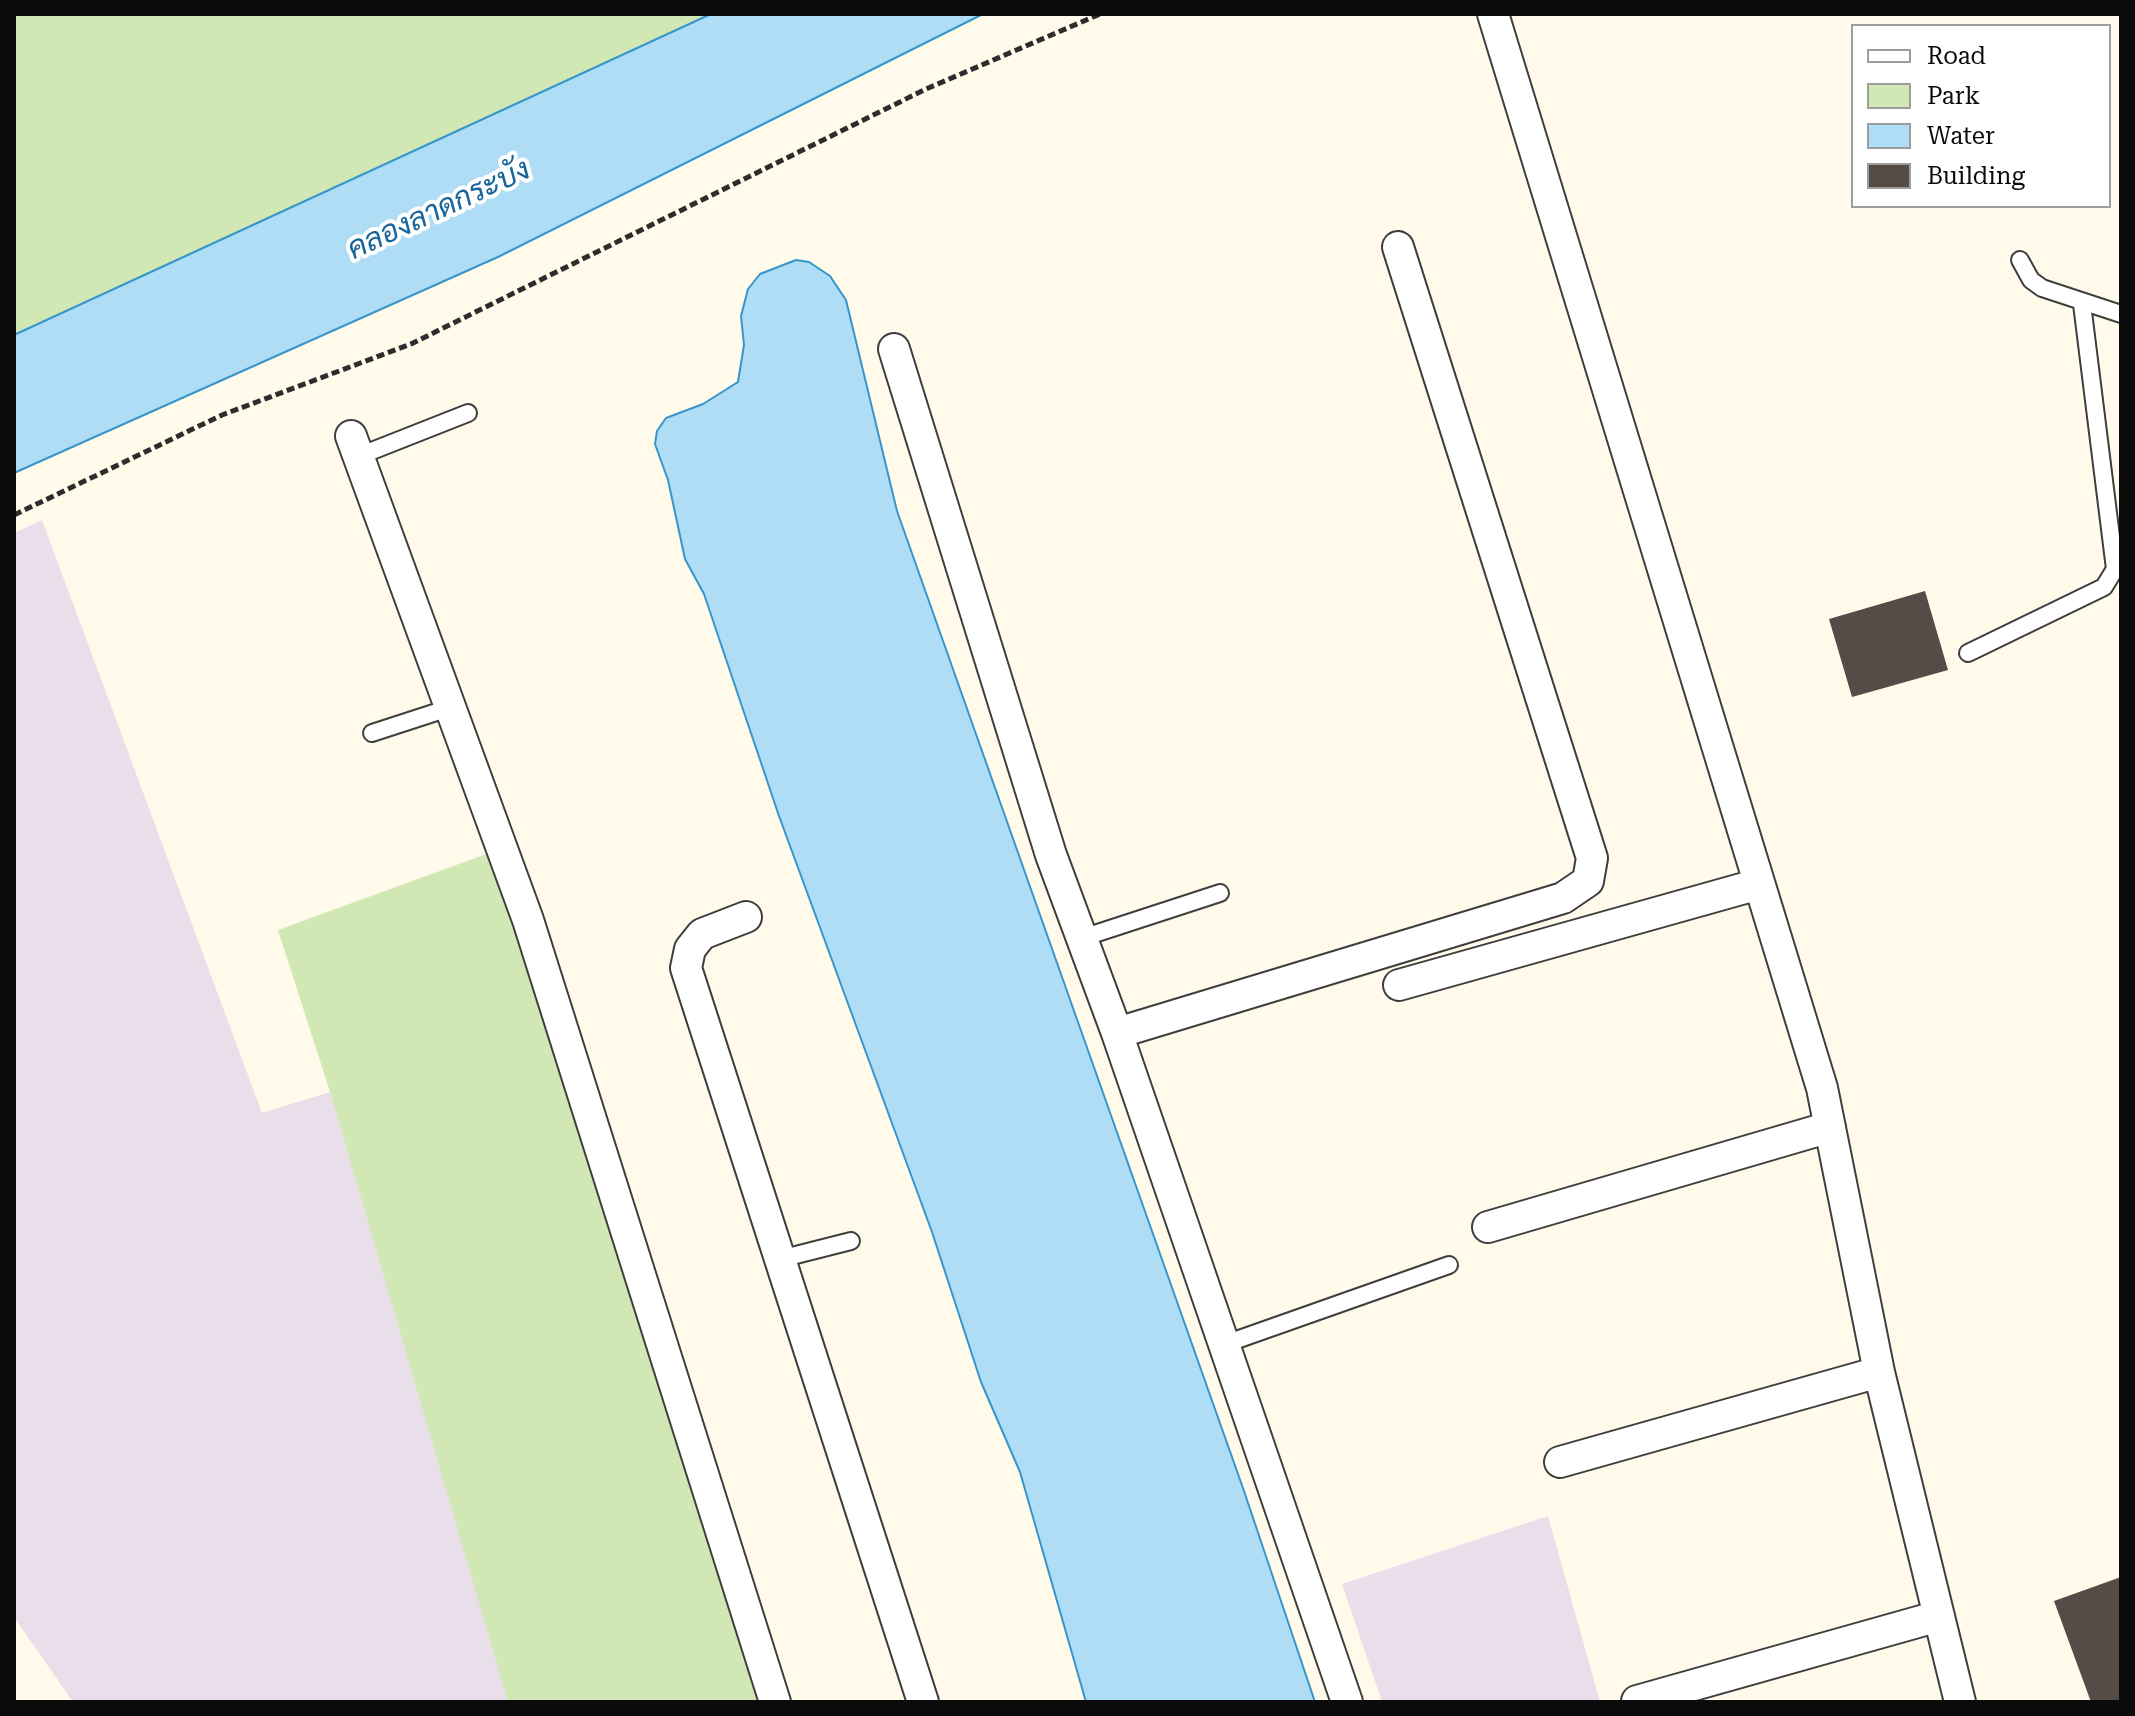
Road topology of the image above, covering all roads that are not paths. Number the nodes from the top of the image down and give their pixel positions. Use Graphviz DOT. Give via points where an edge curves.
graph roads {
  1 [pos="1493,14"];
  2 [pos="1398,247"];
  3 [pos="2020,260"];
  4 [pos="2082,304"];
  5 [pos="2121,314"];
  6 [pos="894,349"];
  7 [pos="468,413"];
  8 [pos="355,446"];
  9 [pos="1968,653"];
  10 [pos="452,707"];
  11 [pos="372,733"];
  12 [pos="1759,884"];
  13 [pos="1220,893"];
  14 [pos="746,917"];
  15 [pos="1082,938"];
  16 [pos="1399,985"];
  17 [pos="1117,1033"];
  18 [pos="1830,1127"];
  19 [pos="1488,1227"];
  20 [pos="851,1241"];
  21 [pos="780,1259"];
  22 [pos="1449,1265"];
  23 [pos="1225,1344"];
  24 [pos="1879,1372"];
  25 [pos="1560,1462"];
  26 [pos="1939,1616"];
  27 [pos="1637,1701"];
  28 [pos="775,1702"];
  29 [pos="923,1702"];
  30 [pos="1347,1702"];
  31 [pos="1960,1702"];
  1 -- 12 [label="street"];
  2 -- 17 [label="street" via="1592,858 1588,881 1563,898"];
  3 -- 4 [label="lane" via="2042,288"];
  4 -- 5 [label="lane"];
  4 -- 9 [label="lane" via="2115,569 2104,587"];
  6 -- 15 [label="street" via="1051,855"];
  7 -- 8 [label="lane"];
  8 -- 10 [label="street"];
  10 -- 11 [label="lane"];
  10 -- 28 [label="street" via="528,920"];
  12 -- 16 [label="street"];
  12 -- 18 [label="street"];
  13 -- 15 [label="lane"];
  14 -- 21 [label="street" via="702,934 690,949 686,968"];
  15 -- 17 [label="street"];
  17 -- 23 [label="street"];
  18 -- 19 [label="street"];
  18 -- 24 [label="street"];
  20 -- 21 [label="lane"];
  21 -- 29 [label="street"];
  22 -- 23 [label="lane"];
  23 -- 30 [label="street"];
  24 -- 25 [label="street"];
  24 -- 26 [label="street"];
  26 -- 27 [label="street"];
  26 -- 31 [label="street"];
}
